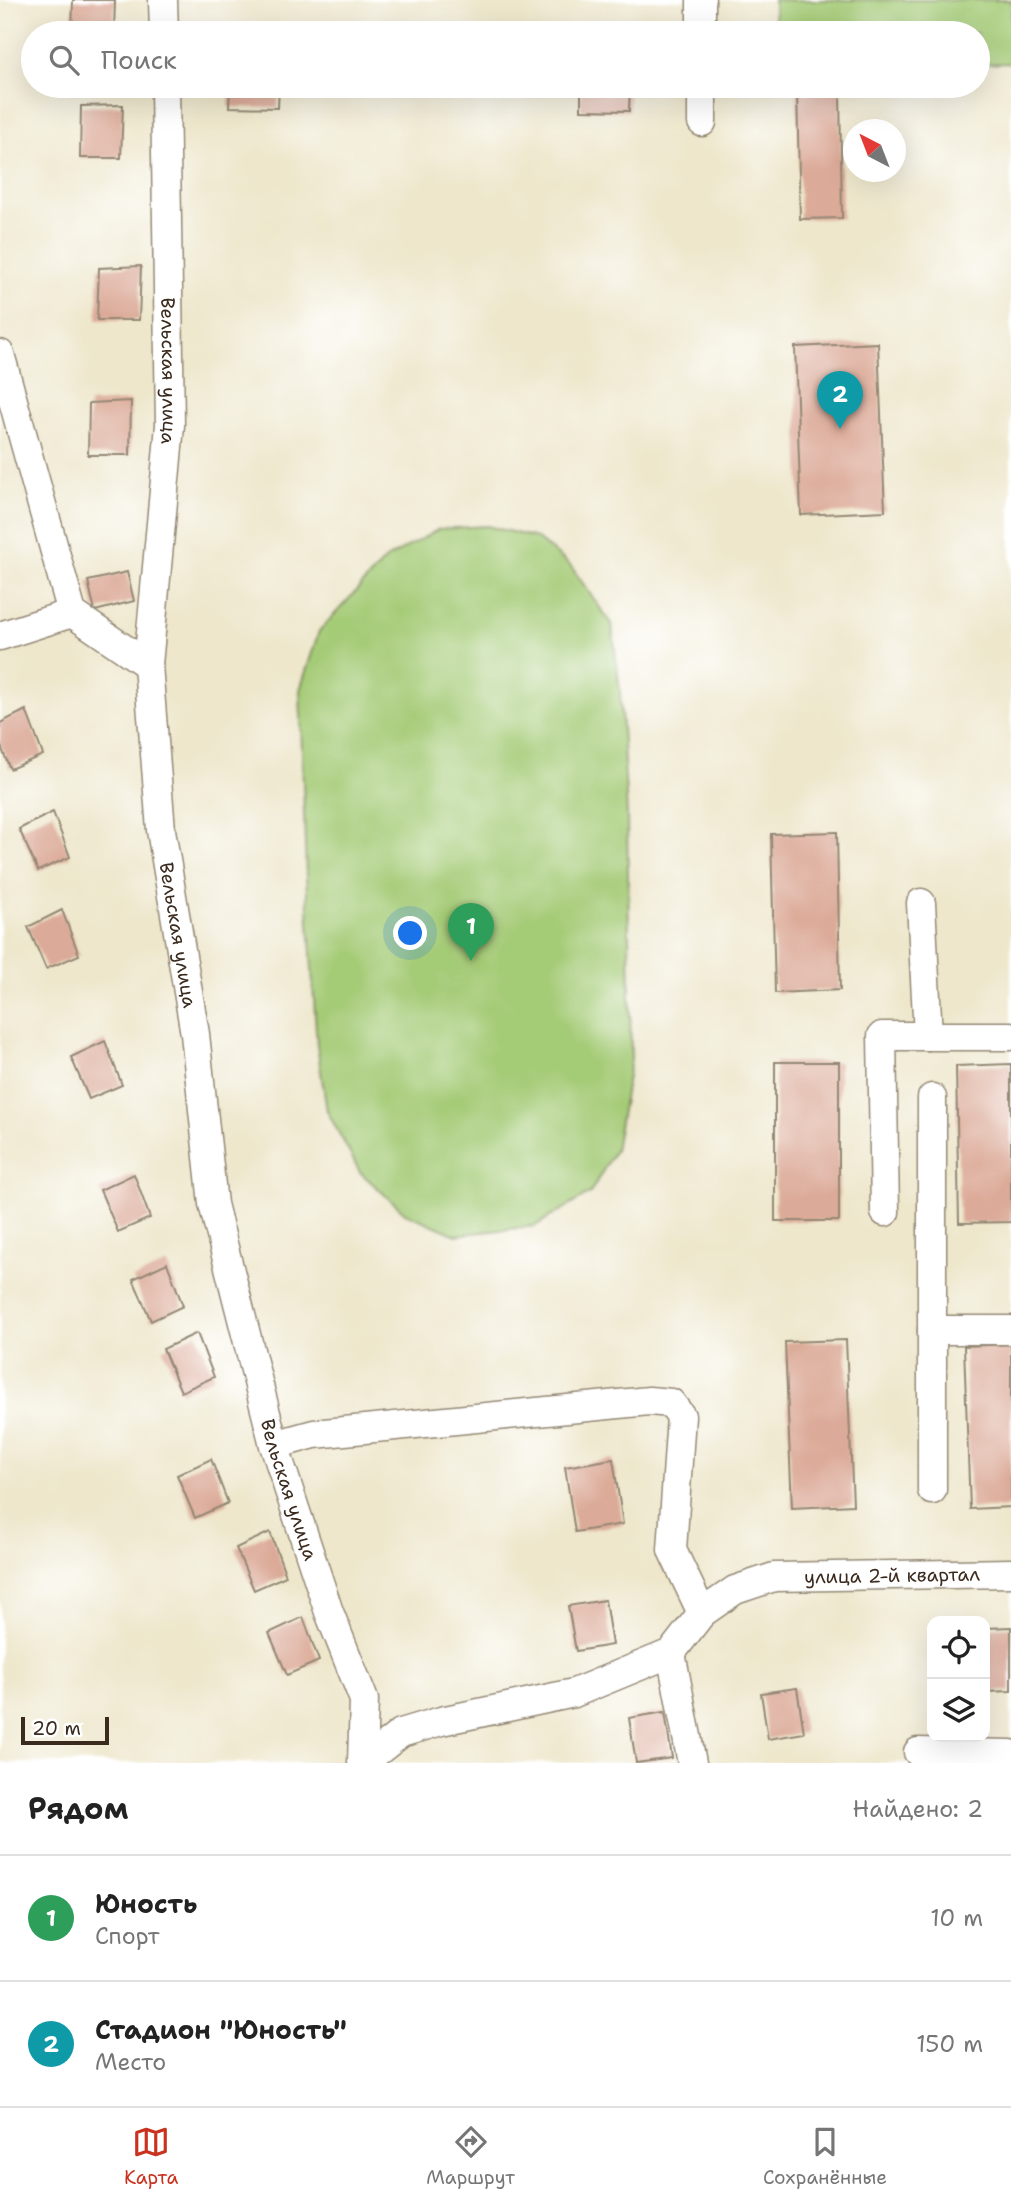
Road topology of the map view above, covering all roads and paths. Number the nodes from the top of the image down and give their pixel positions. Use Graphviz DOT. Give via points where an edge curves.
graph roads {
  1 [pos="163,0"];
  2 [pos="701,0"];
  3 [pos="164,21"];
  4 [pos="701,21"];
  5 [pos="165,98"];
  6 [pos="702,98"];
  7 [pos="702,122"];
  8 [pos="0,354"];
  9 [pos="72,613"];
  10 [pos="0,636"];
  11 [pos="148,664"];
  12 [pos="921,903"];
  13 [pos="928,1036"];
  14 [pos="1011,1036"];
  15 [pos="932,1098"];
  16 [pos="885,1212"];
  17 [pos="1011,1329"];
  18 [pos="932,1330"];
  19 [pos="275,1445"];
  20 [pos="932,1490"];
  21 [pos="1011,1573"];
  22 [pos="702,1612"];
  23 [pos="671,1653"];
  24 [pos="918,1752"];
  25 [pos="1011,1754"];
  26 [pos="363,1763"];
  27 [pos="692,1763"];
  1 -- 3 [label="street"];
  2 -- 4 [label="street"];
  5 -- 11 [label="street, Вельская улица" via="170,425"];
  6 -- 7 [label="street"];
  8 -- 9 [label="street"];
  9 -- 10 [label="street"];
  9 -- 11 [label="street"];
  11 -- 19 [label="street, Вельская улица" via="161,831 195,1034 213,1203"];
  12 -- 13 [label="street"];
  13 -- 14 [label="street"];
  13 -- 16 [label="street" via="882,1036"];
  15 -- 18 [label="street"];
  17 -- 18 [label="street"];
  18 -- 20 [label="street"];
  19 -- 22 [label="street" via="314,1434 649,1401 671,1403 681,1416 672,1550"];
  19 -- 26 [label="street, Вельская улица" via="329,1612 364,1700"];
  21 -- 22 [label="street, улица 2-й квартал" via="774,1577 735,1590"];
  22 -- 23 [label="street, улица 2-й квартал"];
  23 -- 26 [label="street" via="574,1693 401,1733"];
  23 -- 27 [label="street"];
  24 -- 25 [label="street"];
}
